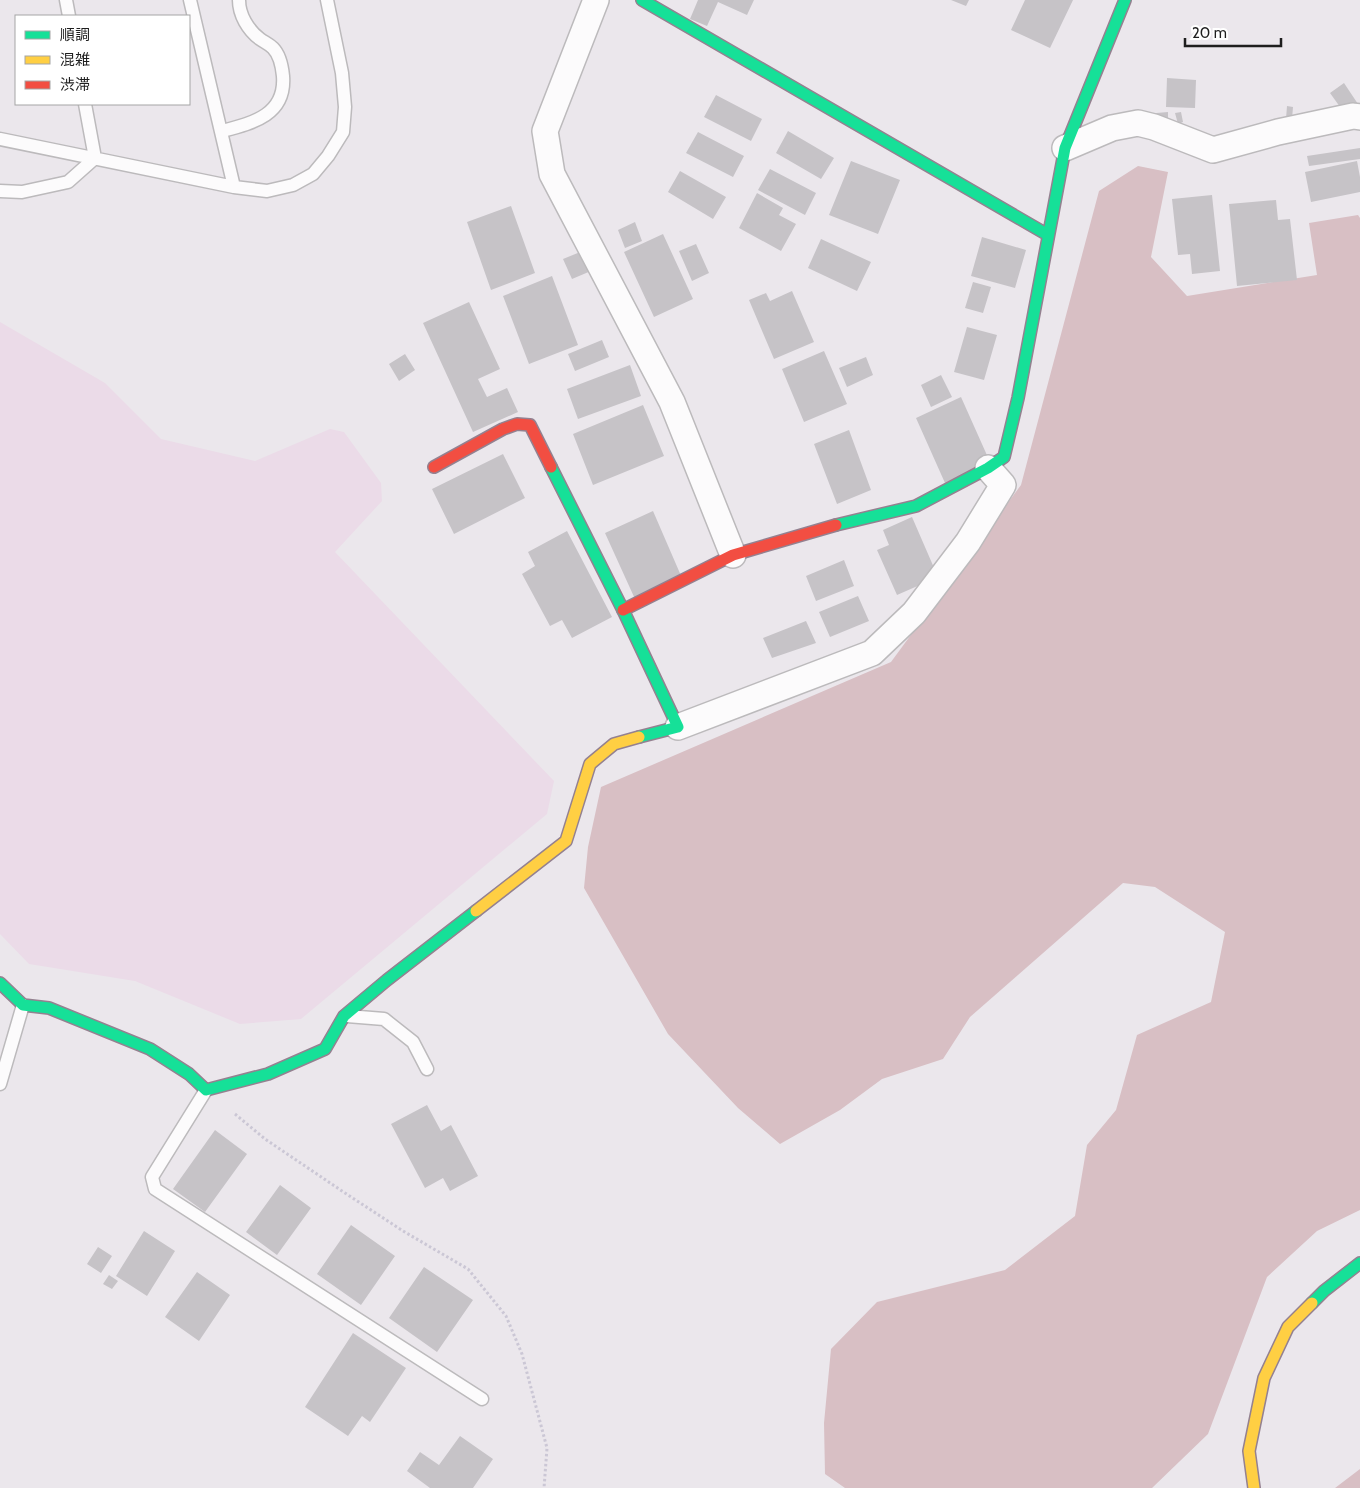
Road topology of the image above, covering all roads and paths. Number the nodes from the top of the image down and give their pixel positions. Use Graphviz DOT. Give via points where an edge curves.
graph roads {
  1 [pos="66,0"];
  2 [pos="190,0"];
  3 [pos="239,0"];
  4 [pos="327,0"];
  5 [pos="596,0"];
  6 [pos="642,0"];
  7 [pos="1125,0"];
  8 [pos="69,15"];
  9 [pos="86,105"];
  10 [pos="1360,117"];
  11 [pos="222,131"];
  12 [pos="0,139"];
  13 [pos="1064,148"];
  14 [pos="96,158"];
  15 [pos="234,186"];
  16 [pos="0,191"];
  17 [pos="1048,236"];
  18 [pos="434,468"];
  19 [pos="988,468"];
  20 [pos="732,555"];
  21 [pos="623,610"];
  22 [pos="678,727"];
  23 [pos="0,983"];
  24 [pos="23,1004"];
  25 [pos="344,1016"];
  26 [pos="427,1069"];
  27 [pos="0,1084"];
  28 [pos="206,1090"];
  29 [pos="1360,1263"];
  30 [pos="482,1399"];
  31 [pos="544,1488"];
  32 [pos="1254,1488"];
  1 -- 8 [label="lane"];
  2 -- 11 [label="lane"];
  3 -- 11 [label="lane" via="239,9 247,26 273,48 282,65 284,88 275,108 252,123"];
  4 -- 15 [label="lane" via="342,73 343,132 313,174 293,185 267,191"];
  5 -- 20 [label="street" via="545,131 552,174 672,402"];
  6 -- 17 [label="street"];
  7 -- 13 [label="street"];
  9 -- 14 [label="lane"];
  10 -- 13 [label="street" via="1278,132 1214,150 1138,122 1112,128"];
  11 -- 15 [label="lane"];
  12 -- 14 [label="lane"];
  13 -- 17 [label="street"];
  14 -- 15 [label="lane"];
  14 -- 16 [label="lane" via="68,182 22,192"];
  17 -- 19 [label="street" via="1004,457"];
  18 -- 21 [label="street" via="503,428 530,425"];
  19 -- 20 [label="street" via="916,506"];
  19 -- 22 [label="street" via="1003,485 968,542 914,614 872,653"];
  20 -- 21 [label="street"];
  21 -- 22 [label="street"];
  22 -- 25 [label="street" via="614,744 590,764 566,841"];
  23 -- 24 [label="street"];
  24 -- 27 [label="lane"];
  24 -- 28 [label="street" via="49,1008 150,1049 189,1074"];
  25 -- 26 [label="lane" via="384,1019 413,1042"];
  25 -- 28 [label="street" via="325,1049 268,1074"];
  28 -- 30 [label="lane" via="152,1177 155,1189"];
  28 -- 31 [label="path" via="265,1139 403,1231 468,1269 506,1316 522,1354 547,1448"];
  29 -- 32 [label="street" via="1324,1291 1288,1327 1264,1378 1249,1451"];
}
